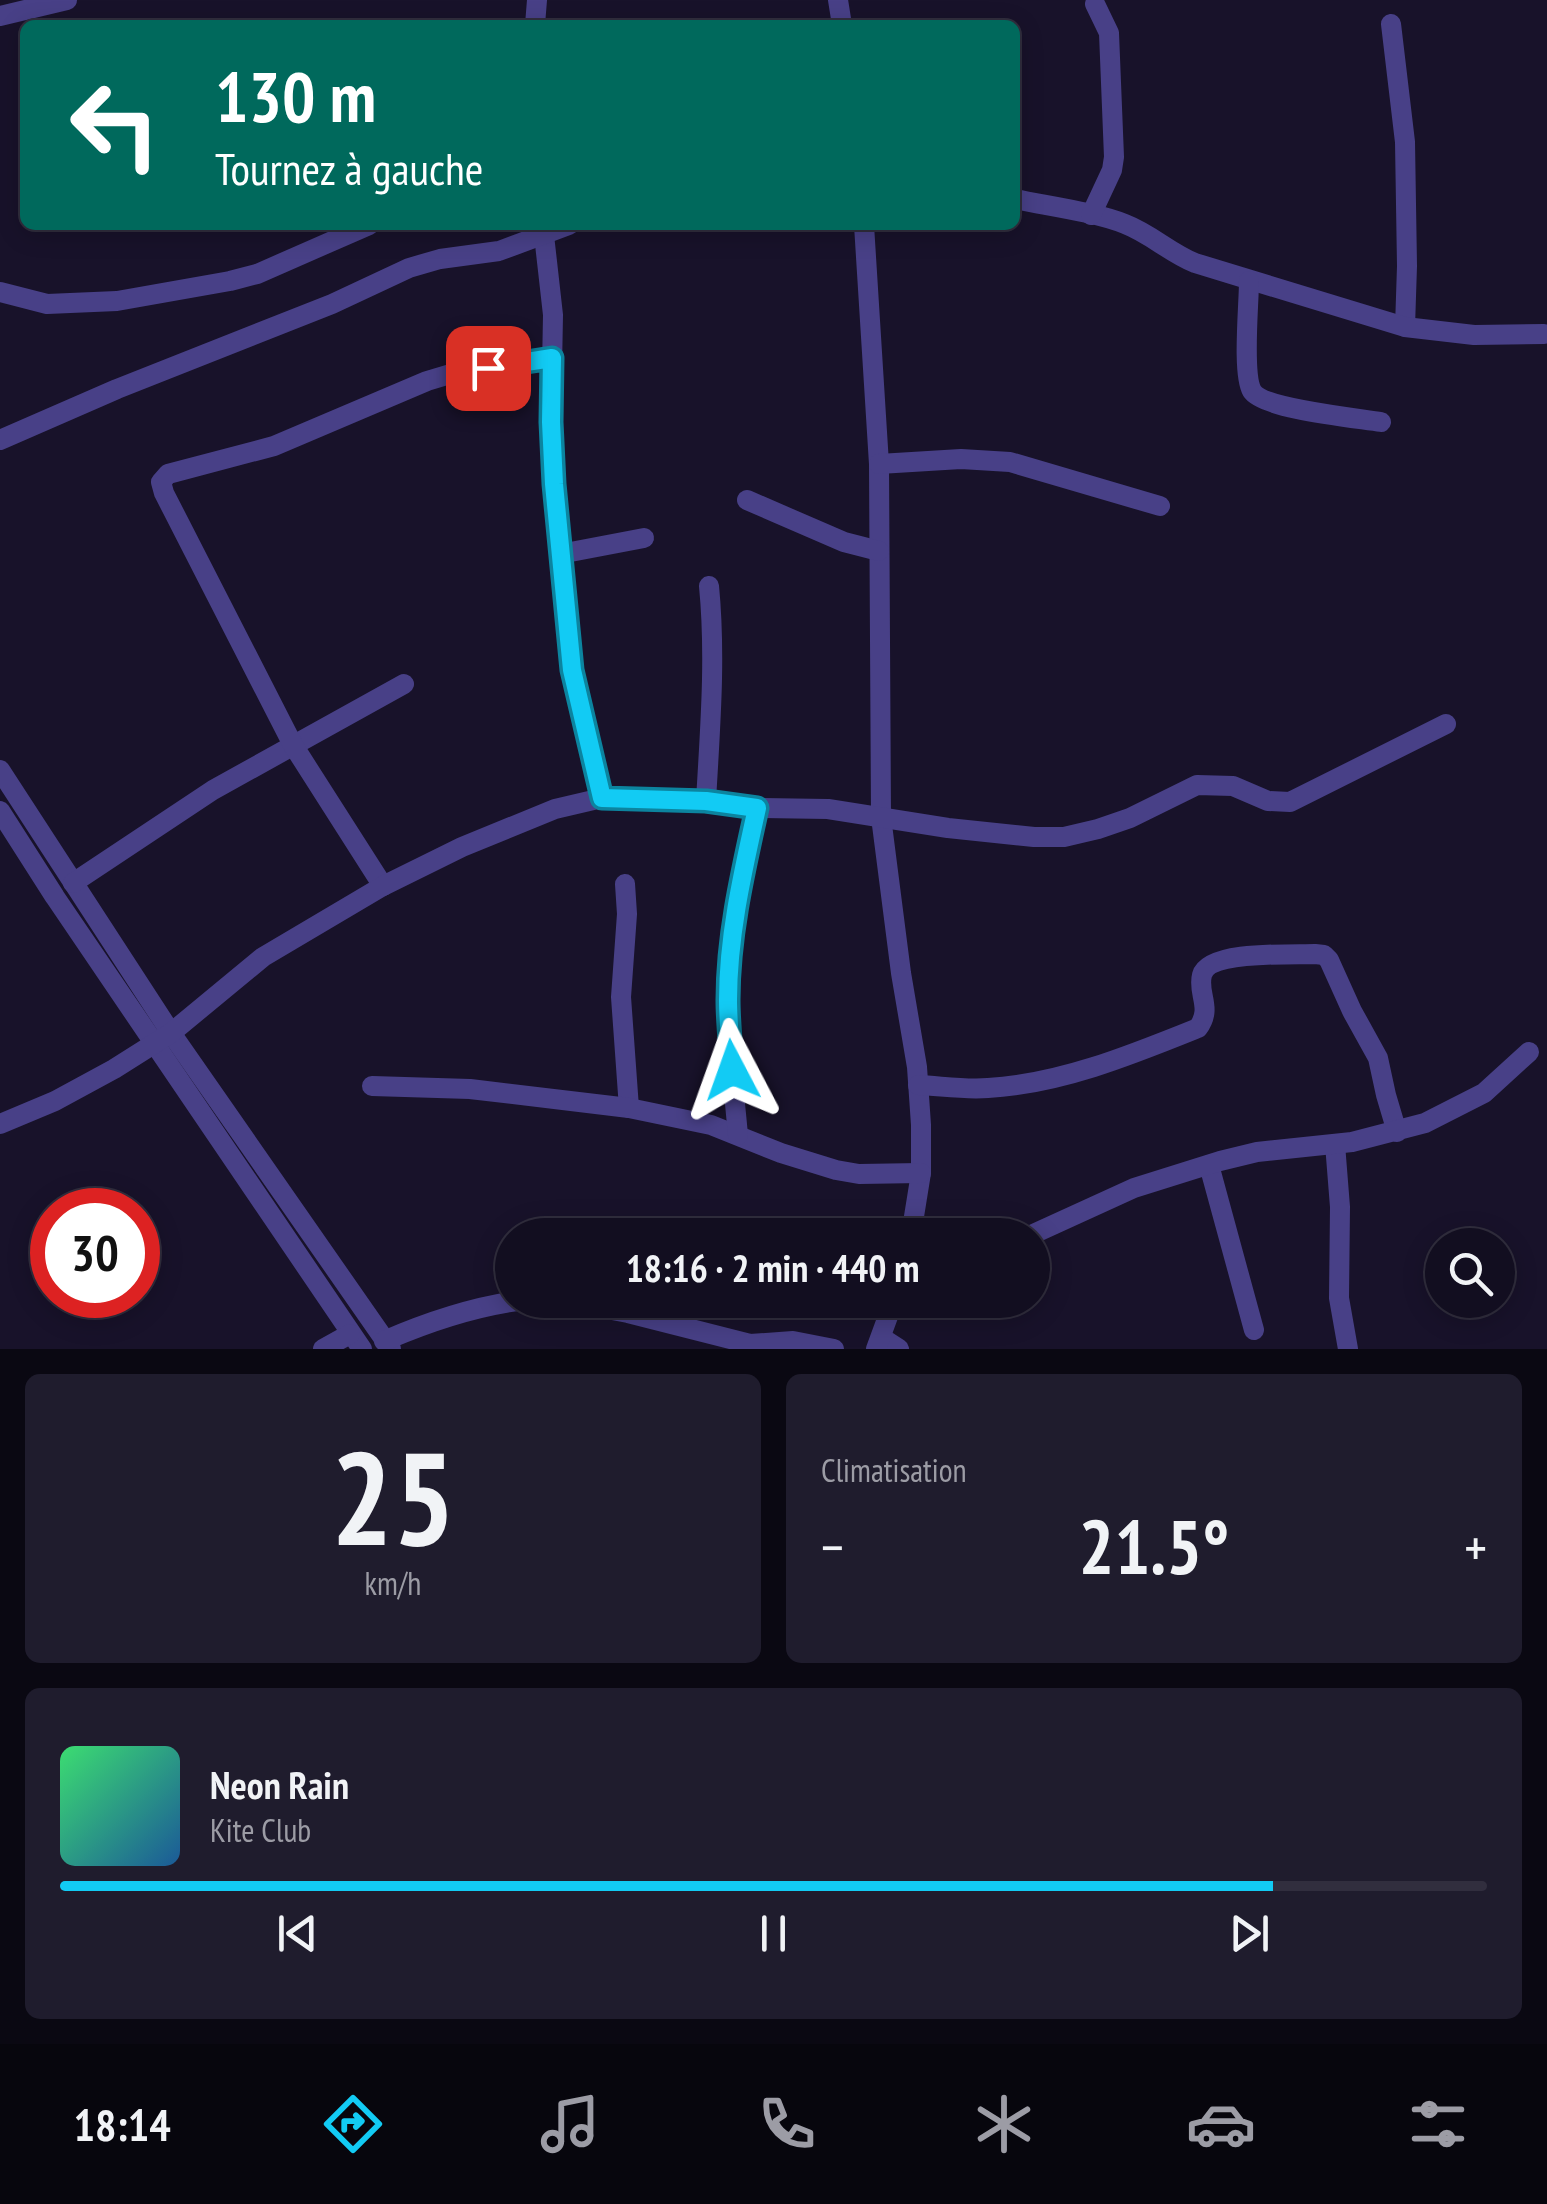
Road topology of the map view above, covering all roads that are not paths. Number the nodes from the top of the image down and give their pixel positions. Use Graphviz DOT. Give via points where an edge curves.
graph roads {
  1 [pos="67,0"];
  2 [pos="1095,4"];
  3 [pos="0,16"];
  4 [pos="1392,24"];
  5 [pos="1020,199"];
  6 [pos="1091,216"];
  7 [pos="358,230"];
  8 [pos="556,230"];
  9 [pos="864,230"];
  10 [pos="544,235"];
  11 [pos="1249,281"];
  12 [pos="0,292"];
  13 [pos="1405,327"];
  14 [pos="1544,334"];
  15 [pos="552,358"];
  16 [pos="1381,422"];
  17 [pos="0,440"];
  18 [pos="879,464"];
  19 [pos="747,500"];
  20 [pos="1160,506"];
  21 [pos="644,538"];
  22 [pos="879,551"];
  23 [pos="560,554"];
  24 [pos="709,586"];
  25 [pos="404,684"];
  26 [pos="1446,724"];
  27 [pos="292,746"];
  28 [pos="0,770"];
  29 [pos="602,798"];
  30 [pos="706,801"];
  31 [pos="757,808"];
  32 [pos="0,811"];
  33 [pos="881,817"];
  34 [pos="0,846"];
  35 [pos="26,852"];
  36 [pos="73,883"];
  37 [pos="625,884"];
  38 [pos="383,886"];
  39 [pos="162,1038"];
  40 [pos="1528,1052"];
  41 [pos="918,1085"];
  42 [pos="372,1086"];
  43 [pos="628,1108"];
  44 [pos="0,1124"];
  45 [pos="1397,1132"];
  46 [pos="738,1135"];
  47 [pos="1334,1144"];
  48 [pos="1209,1164"];
  49 [pos="921,1173"];
  50 [pos="914,1218"];
  51 [pos="1050,1226"];
  52 [pos="495,1304"];
  53 [pos="648,1318"];
  54 [pos="891,1318"];
  55 [pos="1254,1330"];
  56 [pos="356,1342"];
  57 [pos="387,1345"];
  58 [pos="886,1345"];
  59 [pos="323,1349"];
  60 [pos="834,1349"];
  61 [pos="1348,1349"];
  1 -- 3 [label="street"];
  2 -- 6 [label="street" via="1109,33 1114,157"];
  4 -- 13 [label="street" via="1404,142"];
  5 -- 6 [label="street"];
  6 -- 11 [label="street" via="1123,223 1176,256"];
  7 -- 12 [label="street" via="257,274 118,301 47,304"];
  8 -- 10 [label="street"];
  9 -- 18 [label="street"];
  10 -- 15 [label="street"];
  10 -- 17 [label="street" via="408,268"];
  11 -- 13 [label="street"];
  11 -- 16 [label="street" via="1247,369 1254,395"];
  13 -- 14 [label="street"];
  15 -- 23 [label="street"];
  15 -- 27 [label="street" via="427,381 274,446 162,479"];
  18 -- 20 [label="street" via="1010,462"];
  18 -- 22 [label="street"];
  19 -- 22 [label="street"];
  21 -- 23 [label="street"];
  22 -- 33 [label="street"];
  23 -- 29 [label="street" via="572,670"];
  24 -- 30 [label="street" via="714,634"];
  25 -- 27 [label="street"];
  26 -- 33 [label="street" via="1290,802 1233,786 1196,786 1130,818 1064,837"];
  27 -- 36 [label="street"];
  27 -- 38 [label="street"];
  28 -- 36 [label="street"];
  29 -- 30 [label="street"];
  29 -- 38 [label="street" via="555,809"];
  30 -- 31 [label="street"];
  31 -- 33 [label="street"];
  31 -- 46 [label="street" via="730,963"];
  32 -- 35 [label="street"];
  33 -- 41 [label="street"];
  34 -- 35 [label="street"];
  35 -- 39 [label="street"];
  36 -- 39 [label="street"];
  37 -- 43 [label="street" via="621,997"];
  38 -- 39 [label="street" via="263,957"];
  39 -- 44 [label="street" via="55,1101"];
  39 -- 56 [label="street"];
  39 -- 57 [label="street"];
  40 -- 45 [label="street" via="1484,1093"];
  41 -- 45 [label="street" via="1005,1087 1137,1052 1198,1028 1204,1020 1202,976 1216,962 1315,954 1330,960 1378,1058"];
  41 -- 49 [label="street"];
  42 -- 43 [label="street" via="470,1089"];
  43 -- 46 [label="street"];
  45 -- 47 [label="street"];
  46 -- 49 [label="street" via="836,1170"];
  47 -- 48 [label="street"];
  47 -- 61 [label="street" via="1339,1298"];
  48 -- 51 [label="street" via="1134,1188"];
  48 -- 55 [label="street"];
  49 -- 50 [label="street"];
  52 -- 57 [label="street" via="430,1321"];
  53 -- 60 [label="street" via="750,1344 793,1341"];
  54 -- 58 [label="street"];
  56 -- 59 [label="street"];
}
